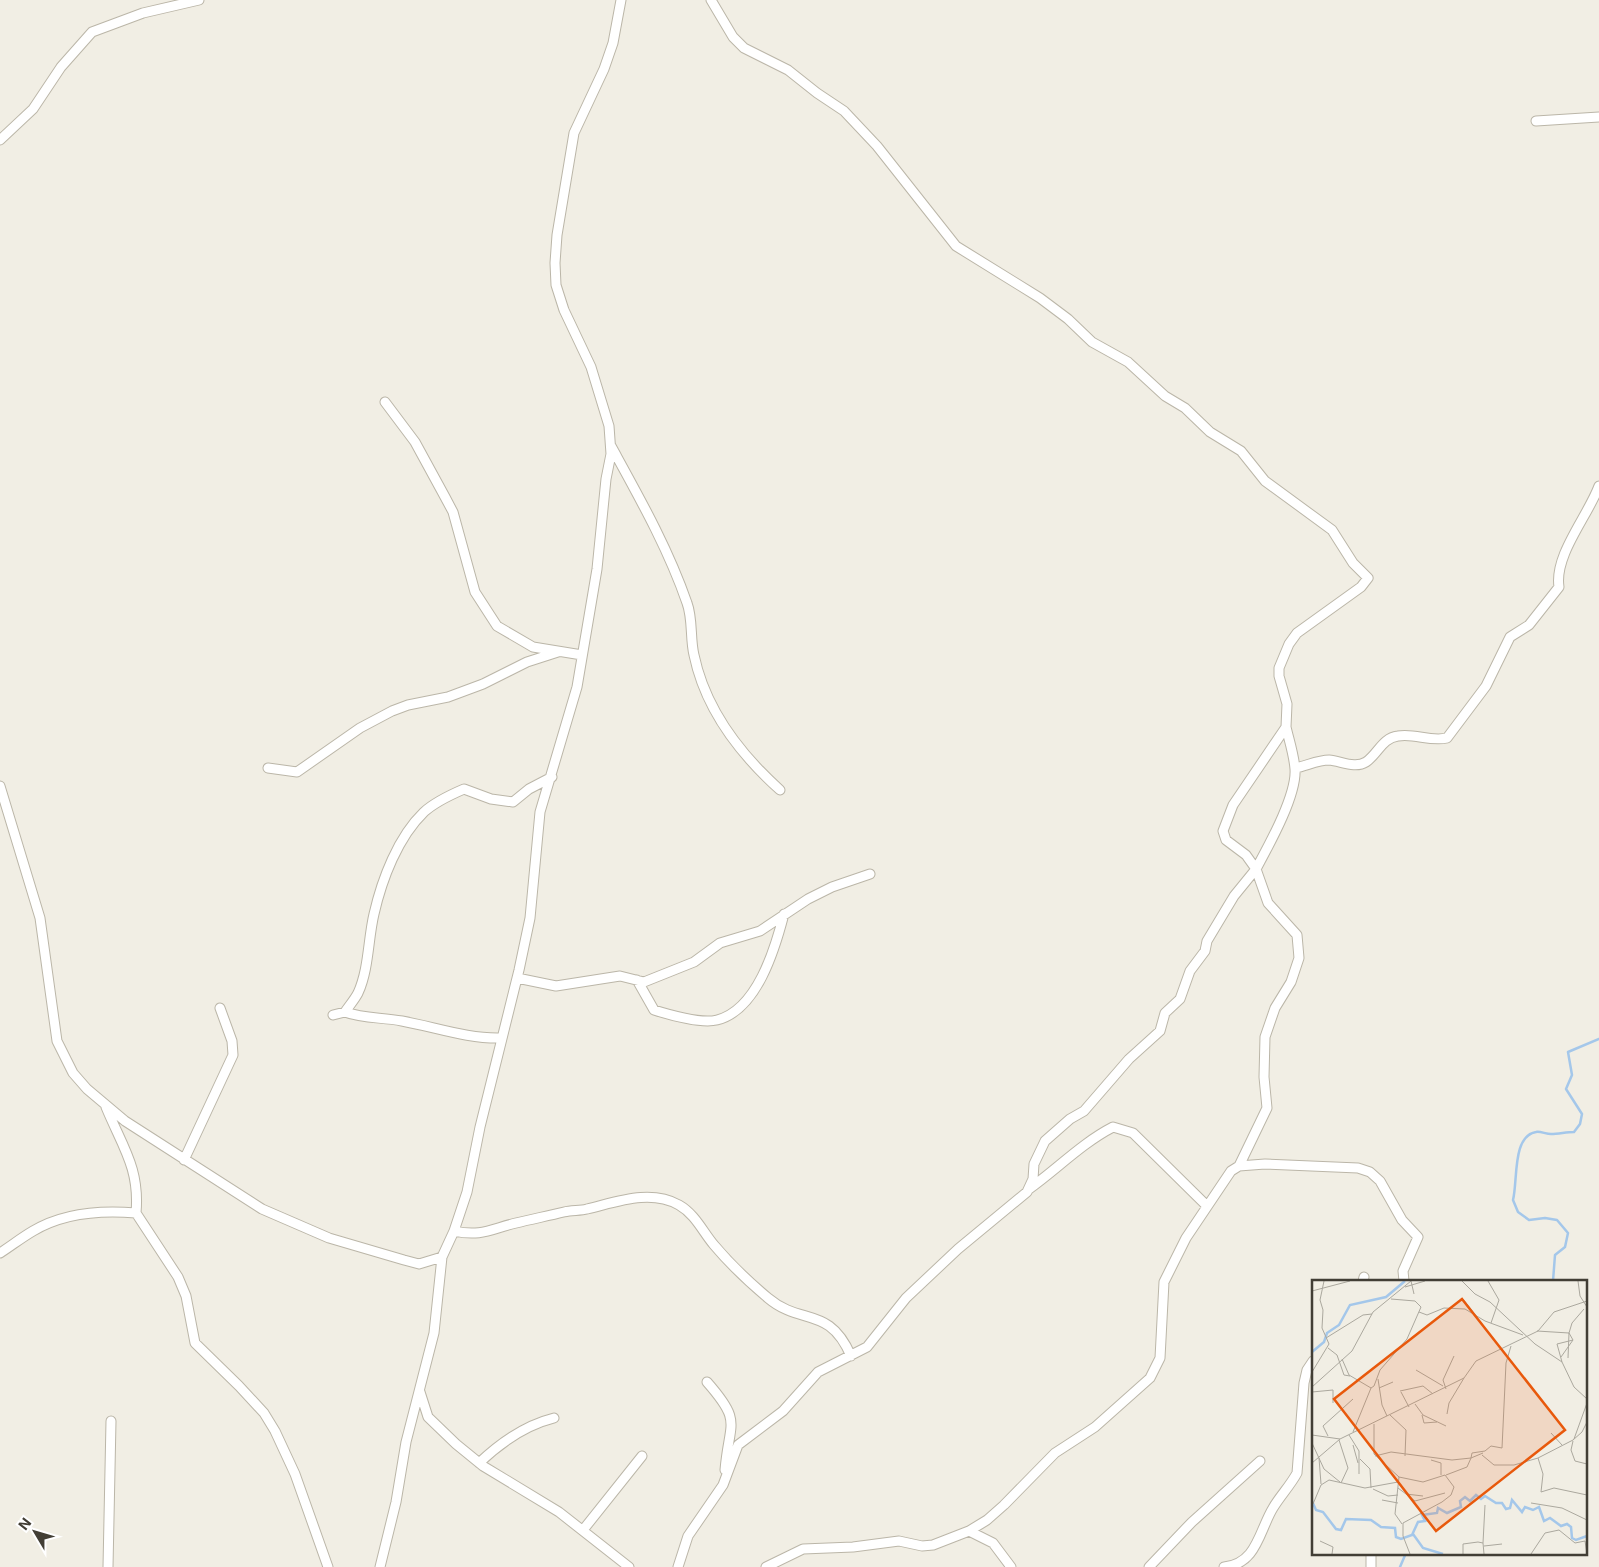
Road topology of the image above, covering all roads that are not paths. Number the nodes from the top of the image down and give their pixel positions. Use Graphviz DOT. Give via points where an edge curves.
graph roads {
  1 [pos="199,0"];
  2 [pos="620,0"];
  3 [pos="711,0"];
  4 [pos="1599,117"];
  5 [pos="1536,121"];
  6 [pos="0,140"];
  7 [pos="385,402"];
  8 [pos="611,446"];
  9 [pos="1599,486"];
  10 [pos="558,652"];
  11 [pos="582,655"];
  12 [pos="1286,727"];
  13 [pos="268,768"];
  14 [pos="1296,768"];
  15 [pos="552,777"];
  16 [pos="0,786"];
  17 [pos="780,790"];
  18 [pos="1256,869"];
  19 [pos="870,874"];
  20 [pos="784,914"];
  21 [pos="517,978"];
  22 [pos="637,980"];
  23 [pos="220,1008"];
  24 [pos="345,1012"];
  25 [pos="333,1015"];
  26 [pos="501,1038"];
  27 [pos="106,1106"];
  28 [pos="184,1160"];
  29 [pos="1239,1166"];
  30 [pos="1028,1189"];
  31 [pos="1208,1206"];
  32 [pos="136,1213"];
  33 [pos="454,1231"];
  34 [pos="0,1253"];
  35 [pos="442,1257"];
  36 [pos="1404,1280"];
  37 [pos="852,1356"];
  38 [pos="1312,1363"];
  39 [pos="707,1382"];
  40 [pos="420,1392"];
  41 [pos="554,1418"];
  42 [pos="111,1421"];
  43 [pos="642,1456"];
  44 [pos="1260,1461"];
  45 [pos="479,1463"];
  46 [pos="723,1485"];
  47 [pos="583,1530"];
  48 [pos="970,1531"];
  49 [pos="1371,1554"];
  50 [pos="1009,1566"];
  51 [pos="108,1567"];
  52 [pos="328,1567"];
  53 [pos="380,1567"];
  54 [pos="630,1567"];
  55 [pos="678,1567"];
  56 [pos="766,1567"];
  57 [pos="1149,1567"];
  58 [pos="1224,1567"];
  59 [pos="1371,1567"];
  1 -- 6 [label="street" via="143,13 92,32 61,67 34,109"];
  2 -- 8 [label="street" via="613,43 604,69 574,132 555,263 564,310 591,367 606,414"];
  3 -- 12 [label="street" via="733,38 744,48 788,70 844,111 877,146 956,246 1040,298 1092,342 1128,362 1210,432 1241,450 1265,482 1332,530 1353,563 1368,578 1361,587 1297,633 1289,644 1278,676 1287,704"];
  4 -- 5 [label="street"];
  7 -- 10 [label="street" via="415,442 453,512 475,592 497,626 533,647"];
  8 -- 11 [label="street" via="597,569"];
  8 -- 17 [label="street" via="639,494 688,605 694,655 713,711 761,772"];
  9 -- 14 [label="street" via="1564,556 1559,587 1528,625 1510,637 1486,686 1447,738 1396,736 1388,738 1366,763 1325,761"];
  10 -- 11 [label="street"];
  10 -- 13 [label="street" via="448,697 392,711 360,728 297,772"];
  11 -- 15 [label="street" via="577,687"];
  12 -- 14 [label="street"];
  12 -- 18 [label="street" via="1233,805 1223,831 1226,840 1246,855"];
  14 -- 18 [label="street" via="1287,804"];
  15 -- 21 [label="street" via="540,812 530,918"];
  15 -- 24 [label="street" via="529,788 513,802 491,799 464,789 424,812 403,838 382,888 360,986"];
  16 -- 27 [label="street" via="40,918 57,1041 73,1073"];
  18 -- 29 [label="street" via="1268,903 1297,935 1299,958 1267,1030 1264,1045 1267,1108"];
  18 -- 30 [label="street" via="1234,896 1207,941 1205,951 1190,971 1180,999 1165,1013 1160,1031 1129,1060 1084,1111 1045,1141 1034,1164 1033,1179"];
  19 -- 20 [label="street" via="808,898"];
  20 -- 22 [label="street" via="760,931 720,944 694,962 644,982"];
  20 -- 22 [label="street" via="756,989 736,1010 717,1020 685,1018 654,1010"];
  21 -- 22 [label="street" via="556,986 620,976"];
  21 -- 26 [label="street"];
  23 -- 28 [label="street" via="232,1041 233,1055"];
  24 -- 25 [label="street"];
  24 -- 26 [label="street" via="360,1018 395,1020 482,1038"];
  26 -- 33 [label="street" via="467,1192"];
  27 -- 28 [label="street"];
  27 -- 32 [label="street" via="136,1176"];
  28 -- 35 [label="street" via="262,1209 329,1238 419,1264"];
  29 -- 31 [label="street" via="1231,1171"];
  29 -- 36 [label="street" via="1343,1165 1370,1172 1386,1190 1402,1220 1418,1237 1403,1271"];
  30 -- 31 [label="street" via="1113,1127 1132,1133"];
  30 -- 37 [label="street" via="906,1298 866,1347"];
  31 -- 48 [label="street" via="1186,1238 1164,1282 1160,1358 1150,1378 1096,1427 1055,1453 1004,1505"];
  32 -- 34 [label="street" via="114,1211 60,1219 33,1231"];
  32 -- 52 [label="street" via="178,1277 186,1296 195,1342 264,1413 275,1431 295,1474"];
  33 -- 35 [label="street"];
  33 -- 37 [label="street" via="486,1234 533,1219 616,1202 648,1197 662,1199 680,1206 694,1218 714,1245 774,1303 819,1319 839,1332"];
  35 -- 40 [label="street" via="434,1333"];
  37 -- 46 [label="street" via="818,1372 783,1411 738,1445"];
  38 -- 58 [label="street" via="1304,1382 1297,1473 1271,1511 1252,1552 1241,1563"];
  39 -- 46 [label="street" via="730,1413 732,1428"];
  40 -- 45 [label="street" via="428,1417"];
  40 -- 53 [label="street" via="406,1442"];
  41 -- 45 [label="street" via="520,1432"];
  42 -- 51 [label="street"];
  43 -- 47 [label="street"];
  44 -- 57 [label="street" via="1192,1522"];
  45 -- 47 [label="street"];
  46 -- 55 [label="street" via="688,1536"];
  47 -- 54 [label="street"];
  48 -- 50 [label="street" via="994,1543"];
  48 -- 56 [label="street" via="933,1545 899,1541 802,1549"];
  49 -- 59 [label="street"];
}
